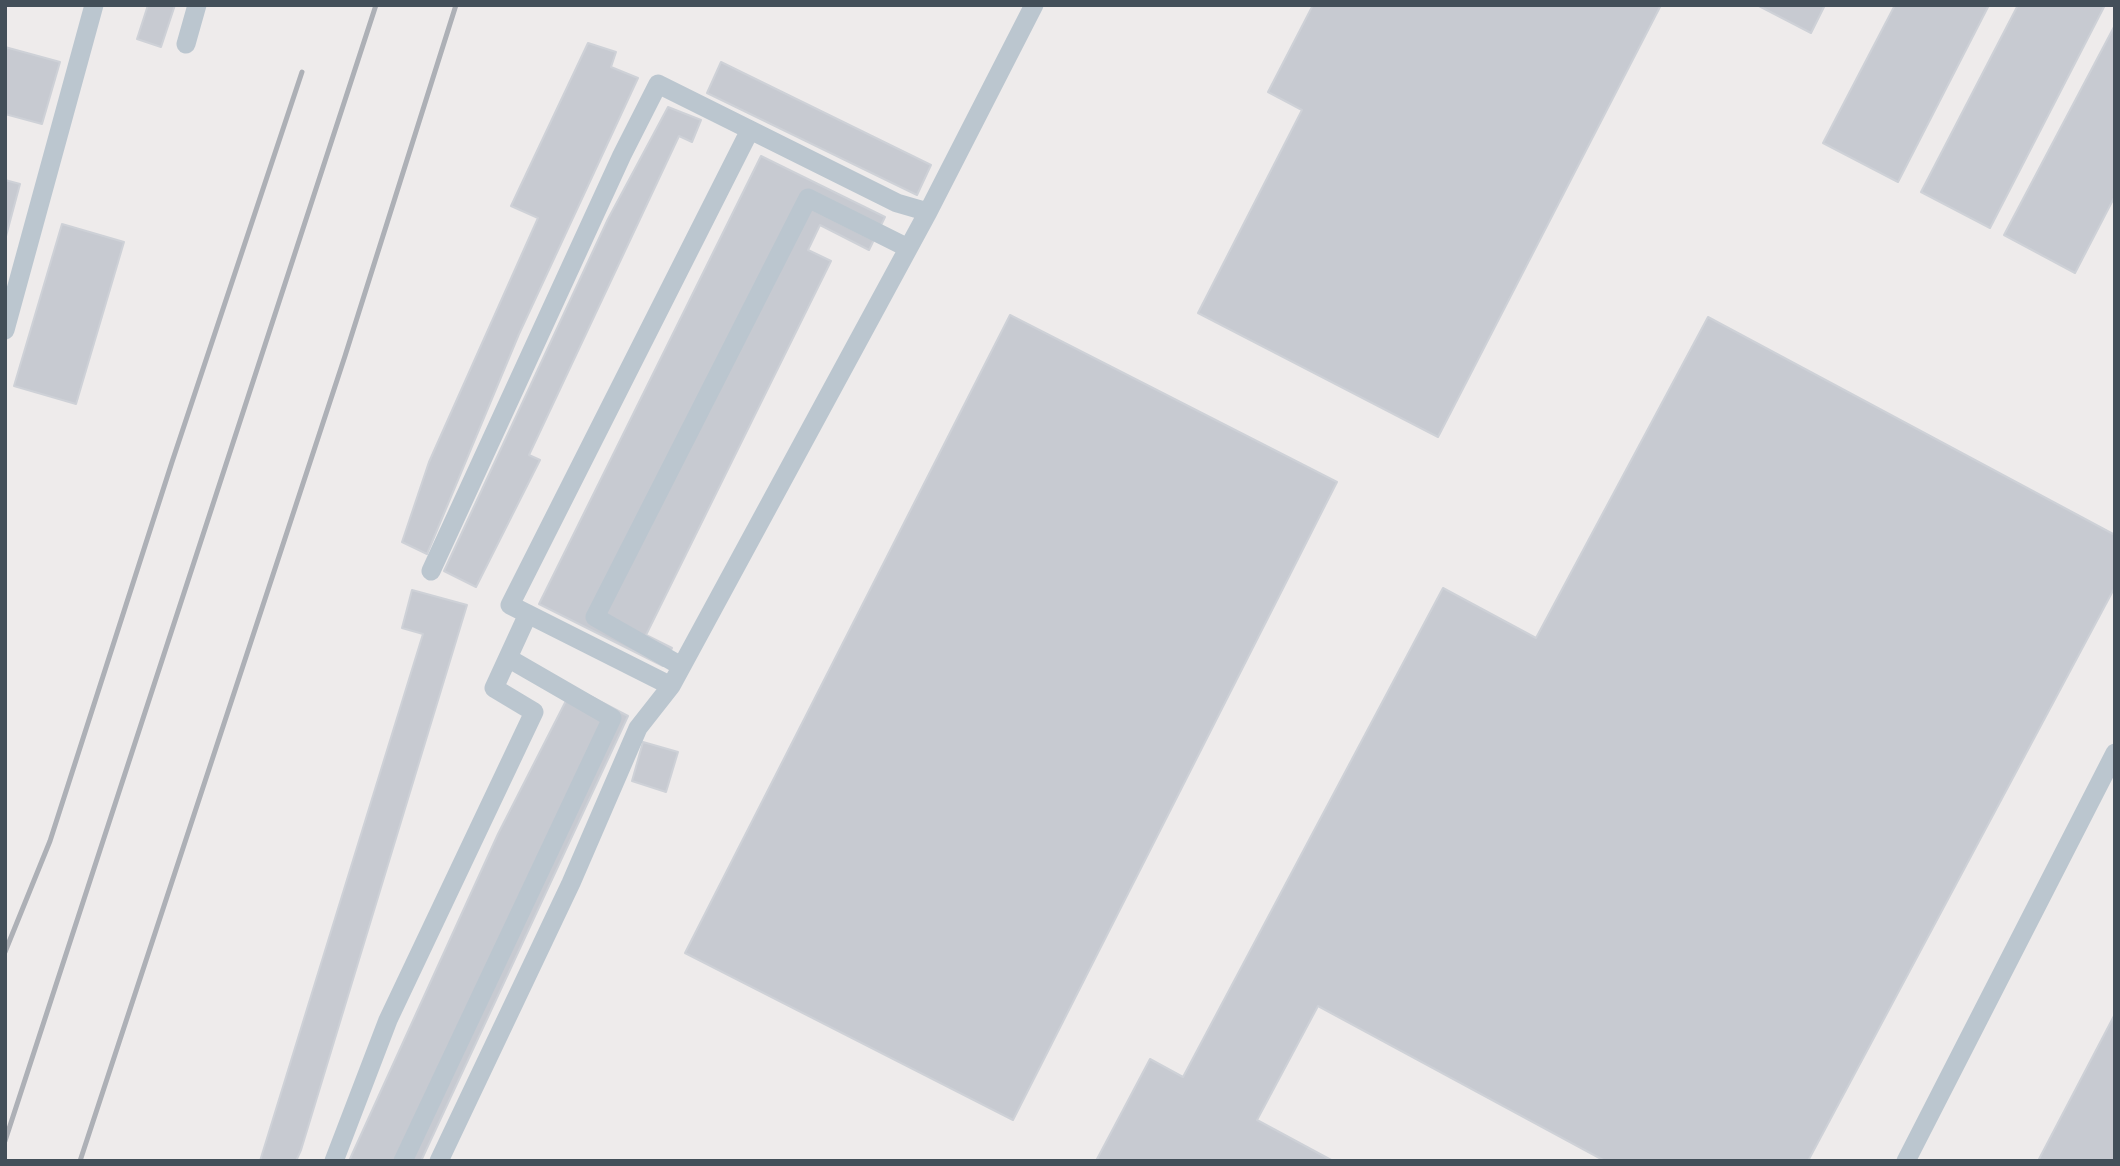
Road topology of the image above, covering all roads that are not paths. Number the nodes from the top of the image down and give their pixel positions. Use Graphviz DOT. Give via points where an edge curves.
graph roads {
  1 [pos="94,5"];
  2 [pos="197,5"];
  3 [pos="1034,5"];
  4 [pos="186,44"];
  5 [pos="750,130"];
  6 [pos="928,212"];
  7 [pos="908,248"];
  8 [pos="5,330"];
  9 [pos="431,571"];
  10 [pos="528,614"];
  11 [pos="508,658"];
  12 [pos="681,666"];
  13 [pos="671,686"];
  14 [pos="2115,754"];
  15 [pos="334,1161"];
  16 [pos="403,1161"];
  17 [pos="439,1161"];
  18 [pos="1906,1161"];
  1 -- 8 [label="lane"];
  2 -- 4 [label="lane"];
  3 -- 6 [label="lane"];
  5 -- 6 [label="lane" via="897,203"];
  5 -- 9 [label="lane" via="658,84"];
  5 -- 10 [label="lane" via="510,605"];
  6 -- 7 [label="lane"];
  7 -- 12 [label="lane"];
  7 -- 12 [label="lane" via="808,198 594,617"];
  10 -- 11 [label="lane"];
  10 -- 13 [label="lane"];
  11 -- 15 [label="lane" via="494,688 534,712 388,1020"];
  11 -- 16 [label="lane" via="612,718"];
  12 -- 13 [label="lane"];
  13 -- 17 [label="lane" via="638,728 571,883"];
  14 -- 18 [label="lane"];
}
